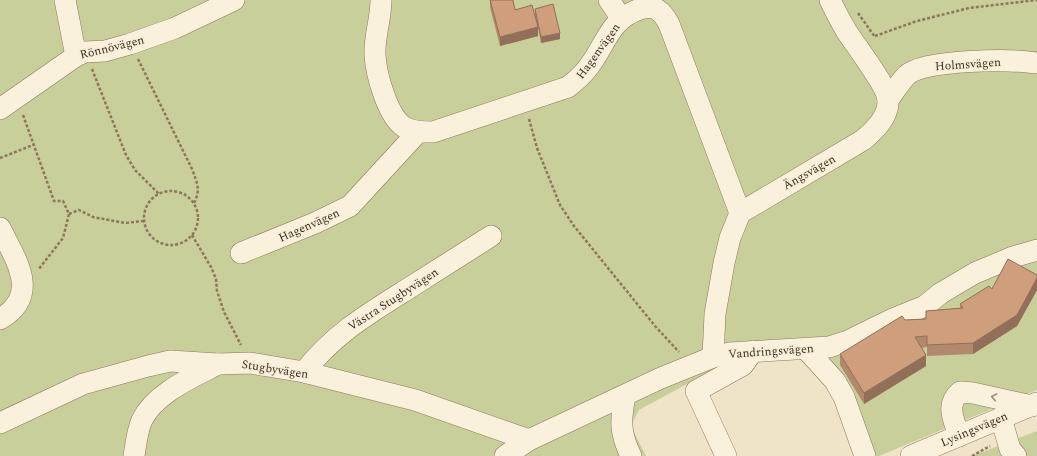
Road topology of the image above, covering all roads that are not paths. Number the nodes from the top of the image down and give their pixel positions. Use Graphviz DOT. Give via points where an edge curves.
graph roads {
  1 [pos="65,0"];
  2 [pos="234,0"];
  3 [pos="381,0"];
  4 [pos="609,0"];
  5 [pos="830,0"];
  6 [pos="662,4"];
  7 [pos="621,18"];
  8 [pos="80,54"];
  9 [pos="1037,63"];
  10 [pos="888,100"];
  11 [pos="8,103"];
  12 [pos="418,132"];
  13 [pos="740,212"];
  14 [pos="0,228"];
  15 [pos="491,236"];
  16 [pos="1037,250"];
  17 [pos="241,253"];
  18 [pos="925,306"];
  19 [pos="949,311"];
  20 [pos="0,319"];
  21 [pos="806,349"];
  22 [pos="753,351"];
  23 [pos="713,357"];
  24 [pos="218,364"];
  25 [pos="304,372"];
  26 [pos="626,396"];
  27 [pos="1034,405"];
  28 [pos="1001,418"];
  29 [pos="0,423"];
  30 [pos="959,436"];
  31 [pos="529,440"];
  32 [pos="134,456"];
  33 [pos="505,456"];
  34 [pos="631,456"];
  35 [pos="726,456"];
  36 [pos="865,456"];
  37 [pos="911,456"];
  38 [pos="1016,456"];
  1 -- 8 [label="street"];
  2 -- 8 [label="street, Rönnövägen" via="175,28 130,44"];
  3 -- 12 [label="street, Hagenvägen" via="375,55 382,88 398,122"];
  4 -- 7 [label="street"];
  5 -- 10 [label="street" via="847,32 875,73"];
  6 -- 7 [label="street, Hagenvägen"];
  6 -- 13 [label="street, Hagenvägen"];
  7 -- 12 [label="street, Hagenvägen" via="581,77 568,87 433,132"];
  8 -- 11 [label="street, Rönnövägen"];
  9 -- 10 [label="street, Holmsvägen" via="1020,60 951,63 923,68 908,74"];
  10 -- 13 [label="street, Ängsvägen" via="885,114 877,128 863,140"];
  12 -- 17 [label="street, Hagenvägen" via="350,206"];
  13 -- 23 [label="street" via="724,263 715,314"];
  14 -- 20 [label="street" via="21,272 23,284 16,307"];
  15 -- 25 [label="street, Västra Stugbyvägen" via="332,340"];
  16 -- 18 [label="street, Vandringsvägen" via="1013,257 977,283 941,293"];
  18 -- 19 [label="street"];
  18 -- 21 [label="street, Vandringsvägen" via="848,342"];
  21 -- 22 [label="street, Vandringsvägen"];
  21 -- 36 [label="street" via="835,382 844,397"];
  22 -- 23 [label="street, Vandringsvägen"];
  22 -- 35 [label="street" via="743,366 696,391"];
  23 -- 26 [label="street, Vandringsvägen" via="661,378"];
  24 -- 25 [label="street, Stugbyvägen" via="250,363"];
  24 -- 29 [label="street, Stugbyvägen" via="170,361 116,374 84,384"];
  24 -- 32 [label="street" via="174,387 149,410 142,419 137,433"];
  25 -- 31 [label="street, Stugbyvägen" via="415,400"];
  26 -- 31 [label="street, Vandringsvägen"];
  26 -- 34 [label="street" via="621,424"];
  27 -- 28 [label="street, Lysingsvägen"];
  27 -- 30 [label="street, one-way" via="960,392 954,397 950,409"];
  28 -- 30 [label="street, Lysingsvägen"];
  28 -- 38 [label="street" via="1010,449"];
  30 -- 37 [label="street, Lysingsvägen"];
  31 -- 33 [label="street, Vandringsvägen"];
}
